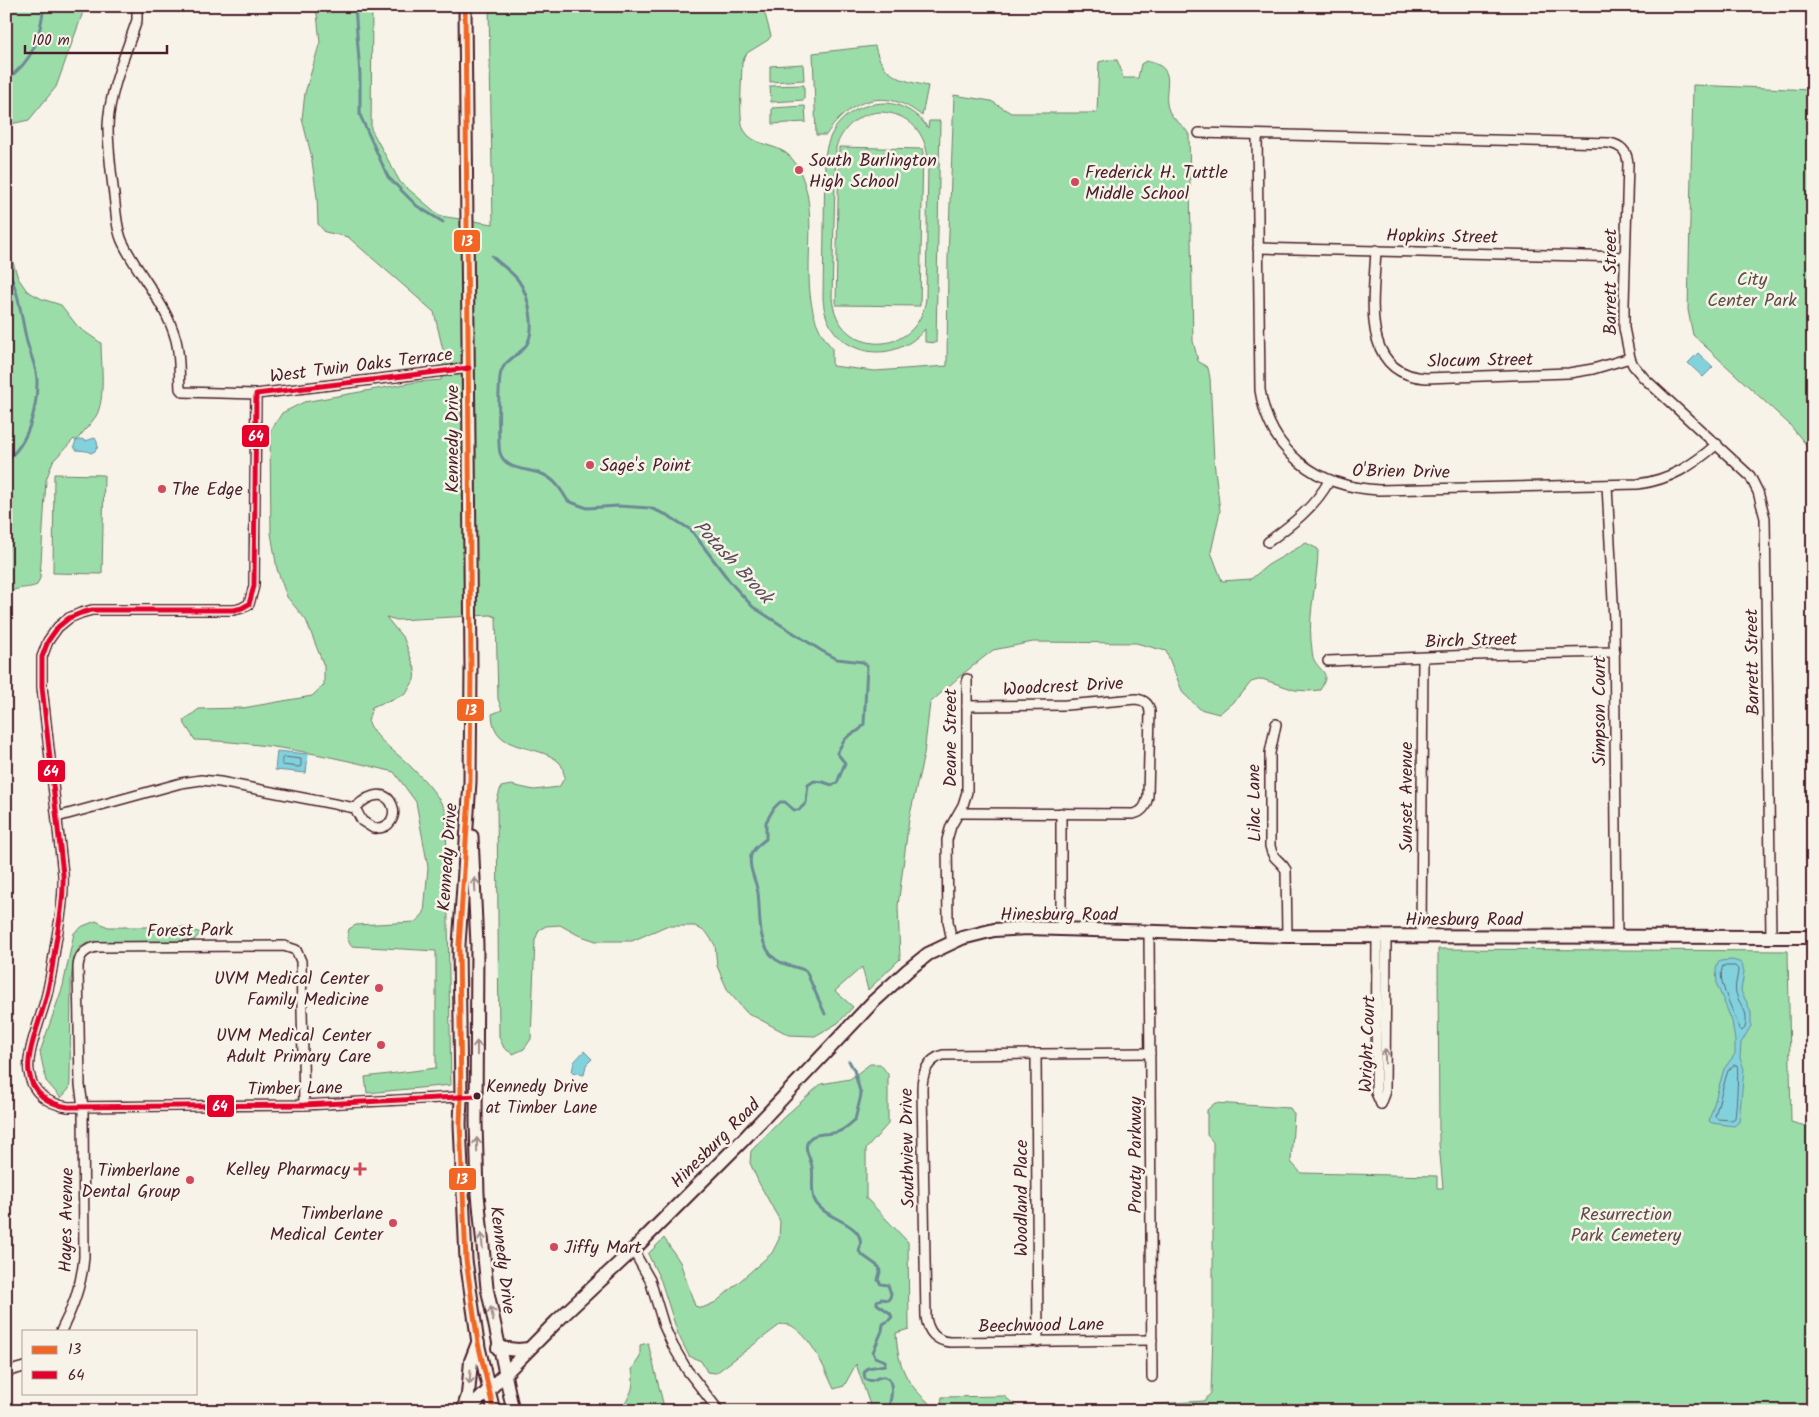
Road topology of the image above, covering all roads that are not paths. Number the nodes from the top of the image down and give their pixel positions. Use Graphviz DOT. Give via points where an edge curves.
graph roads {
  1 [pos="137,6"];
  2 [pos="465,6"];
  3 [pos="1199,133"];
  4 [pos="1257,135"];
  5 [pos="1258,248"];
  6 [pos="1376,250"];
  7 [pos="1625,256"];
  8 [pos="1630,358"];
  9 [pos="470,368"];
  10 [pos="256,394"];
  11 [pos="1717,444"];
  12 [pos="1329,481"];
  13 [pos="1607,485"];
  14 [pos="1268,542"];
  15 [pos="249,604"];
  16 [pos="1614,652"];
  17 [pos="1423,658"];
  18 [pos="1328,661"];
  19 [pos="967,679"];
  20 [pos="967,706"];
  21 [pos="1276,724"];
  22 [pos="470,782"];
  23 [pos="355,808"];
  24 [pos="959,813"];
  25 [pos="1061,813"];
  26 [pos="57,817"];
  27 [pos="1061,929"];
  28 [pos="1149,932"];
  29 [pos="1287,936"];
  30 [pos="1421,936"];
  31 [pos="1382,937"];
  32 [pos="1617,937"];
  33 [pos="1771,937"];
  34 [pos="1813,937"];
  35 [pos="952,942"];
  36 [pos="1150,1053"];
  37 [pos="1036,1054"];
  38 [pos="477,1096"];
  39 [pos="461,1097"];
  40 [pos="304,1105"];
  41 [pos="83,1107"];
  42 [pos="632,1250"];
  43 [pos="61,1330"];
  44 [pos="933,1335"];
  45 [pos="1152,1340"];
  46 [pos="1038,1342"];
  47 [pos="478,1343"];
  48 [pos="498,1348"];
  49 [pos="529,1349"];
  50 [pos="22,1368"];
  51 [pos="6,1372"];
  52 [pos="504,1374"];
  53 [pos="1152,1377"];
  54 [pos="489,1390"];
  55 [pos="463,1411"];
  56 [pos="468,1411"];
  57 [pos="494,1411"];
  58 [pos="512,1411"];
  59 [pos="719,1411"];
  1 -- 10 [label="street" via="137,20 111,104 108,126 117,222 122,241 171,326 179,360 180,389 183,392"];
  2 -- 9 [label="main road, Kennedy Drive"];
  3 -- 4 [label="street, Barrett Street"];
  4 -- 5 [label="street, O'Brien Drive"];
  4 -- 7 [label="street, Barrett Street" via="1616,144 1625,152 1628,163"];
  5 -- 6 [label="street, Hopkins Street"];
  5 -- 12 [label="street, O'Brien Drive" via="1259,372 1264,409 1287,450 1304,466"];
  6 -- 7 [label="street, Hopkins Street"];
  6 -- 8 [label="street, Slocum Street" via="1374,314 1377,340 1385,358 1399,371 1426,378 1557,374 1587,370"];
  7 -- 8 [label="street, Barrett Street" via="1624,322"];
  8 -- 11 [label="street, Barrett Street" via="1644,378"];
  9 -- 10 [label="street, West Twin Oaks Terrace"];
  9 -- 22 [label="main road, Kennedy Drive"];
  10 -- 15 [label="street, West Twin Oaks Terrace" via="254,586"];
  11 -- 13 [label="street, O'Brien Drive" via="1693,464 1666,478 1638,484"];
  11 -- 33 [label="street, Barrett Street" via="1750,476 1765,518"];
  12 -- 13 [label="street, O'Brien Drive" via="1352,488 1379,490"];
  12 -- 14 [label="street" via="1316,501"];
  13 -- 16 [label="street, Simpson Court"];
  15 -- 26 [label="street, Timber Lane" via="234,610 92,610 69,618 58,627 48,641 41,672"];
  16 -- 17 [label="street, Birch Street"];
  16 -- 32 [label="street, Simpson Court"];
  17 -- 18 [label="street, Birch Street"];
  17 -- 30 [label="street, Sunset Avenue"];
  19 -- 20 [label="street, Deane Street"];
  20 -- 24 [label="street, Deane Street" via="968,787"];
  20 -- 25 [label="street, Woodcrest Drive" via="1066,705 1136,699 1148,704 1148,796 1145,807 1133,814"];
  21 -- 29 [label="street, Lilac Lane" via="1270,753 1270,846 1275,860 1286,870"];
  38 -- 22 [label="main road, Kennedy Drive, one-way" via="477,945"];
  22 -- 39 [label="main road, Kennedy Drive" via="459,945"];
  23 -- 23 [label="street" via="362,821 373,828 385,827 394,816 391,801 380,795 369,797"];
  23 -- 26 [label="street" via="201,780"];
  24 -- 25 [label="street, Woodcrest Drive"];
  24 -- 35 [label="street, Deane Street" via="947,840 948,921"];
  25 -- 27 [label="street"];
  26 -- 41 [label="street, Timber Lane" via="64,874 63,900 48,990 28,1069 33,1085 42,1097 61,1106"];
  27 -- 28 [label="main road, Hinesburg Road"];
  27 -- 35 [label="main road, Hinesburg Road" via="1000,930 973,934"];
  28 -- 29 [label="main road, Hinesburg Road"];
  28 -- 36 [label="street, Prouty Parkway"];
  29 -- 31 [label="main road, Hinesburg Road"];
  30 -- 31 [label="main road, Hinesburg Road"];
  30 -- 32 [label="main road, Hinesburg Road"];
  31 -- 31 [label="street, Wright Court, one-way" via="1376,1093 1381,1104 1385,1094"];
  32 -- 33 [label="main road, Hinesburg Road"];
  33 -- 34 [label="main road, Hinesburg Road"];
  35 -- 42 [label="main road, Hinesburg Road" via="917,962 873,1002 754,1129"];
  36 -- 37 [label="street, Southview Drive"];
  36 -- 45 [label="street, Prouty Parkway"];
  37 -- 44 [label="street, Southview Drive" via="943,1055 935,1058 925,1069 922,1089 926,1317"];
  37 -- 46 [label="street, Woodland Place"];
  38 -- 39 [label="street, Timber Lane"];
  48 -- 38 [label="main road, Kennedy Drive, one-way" via="480,1229"];
  39 -- 40 [label="street, Timber Lane"];
  39 -- 47 [label="main road, Kennedy Drive" via="466,1260"];
  40 -- 41 [label="street, Timber Lane"];
  40 -- 41 [label="street, Forest Park" via="301,961 293,948 97,947 83,952 78,964"];
  41 -- 43 [label="street, Hayes Avenue" via="84,1266 75,1300"];
  42 -- 49 [label="main road, Hinesburg Road"];
  42 -- 59 [label="street" via="650,1280 673,1346"];
  44 -- 46 [label="street, Beechwood Lane" via="944,1342"];
  45 -- 46 [label="street, Beechwood Lane"];
  45 -- 53 [label="street, Prouty Parkway"];
  47 -- 54 [label="main road, Kennedy Drive"];
  47 -- 55 [label="main road, one-way"];
  48 -- 49 [label="main road"];
  48 -- 52 [label="main road, Kennedy Drive"];
  49 -- 52 [label="main road, Hinesburg Road"];
  50 -- 51 [label="street"];
  52 -- 54 [label="main road, Hinesburg Road"];
  52 -- 58 [label="main road, Kennedy Drive"];
  54 -- 56 [label="main road, Hinesburg Road"];
  54 -- 57 [label="main road, Kennedy Drive"];
}
